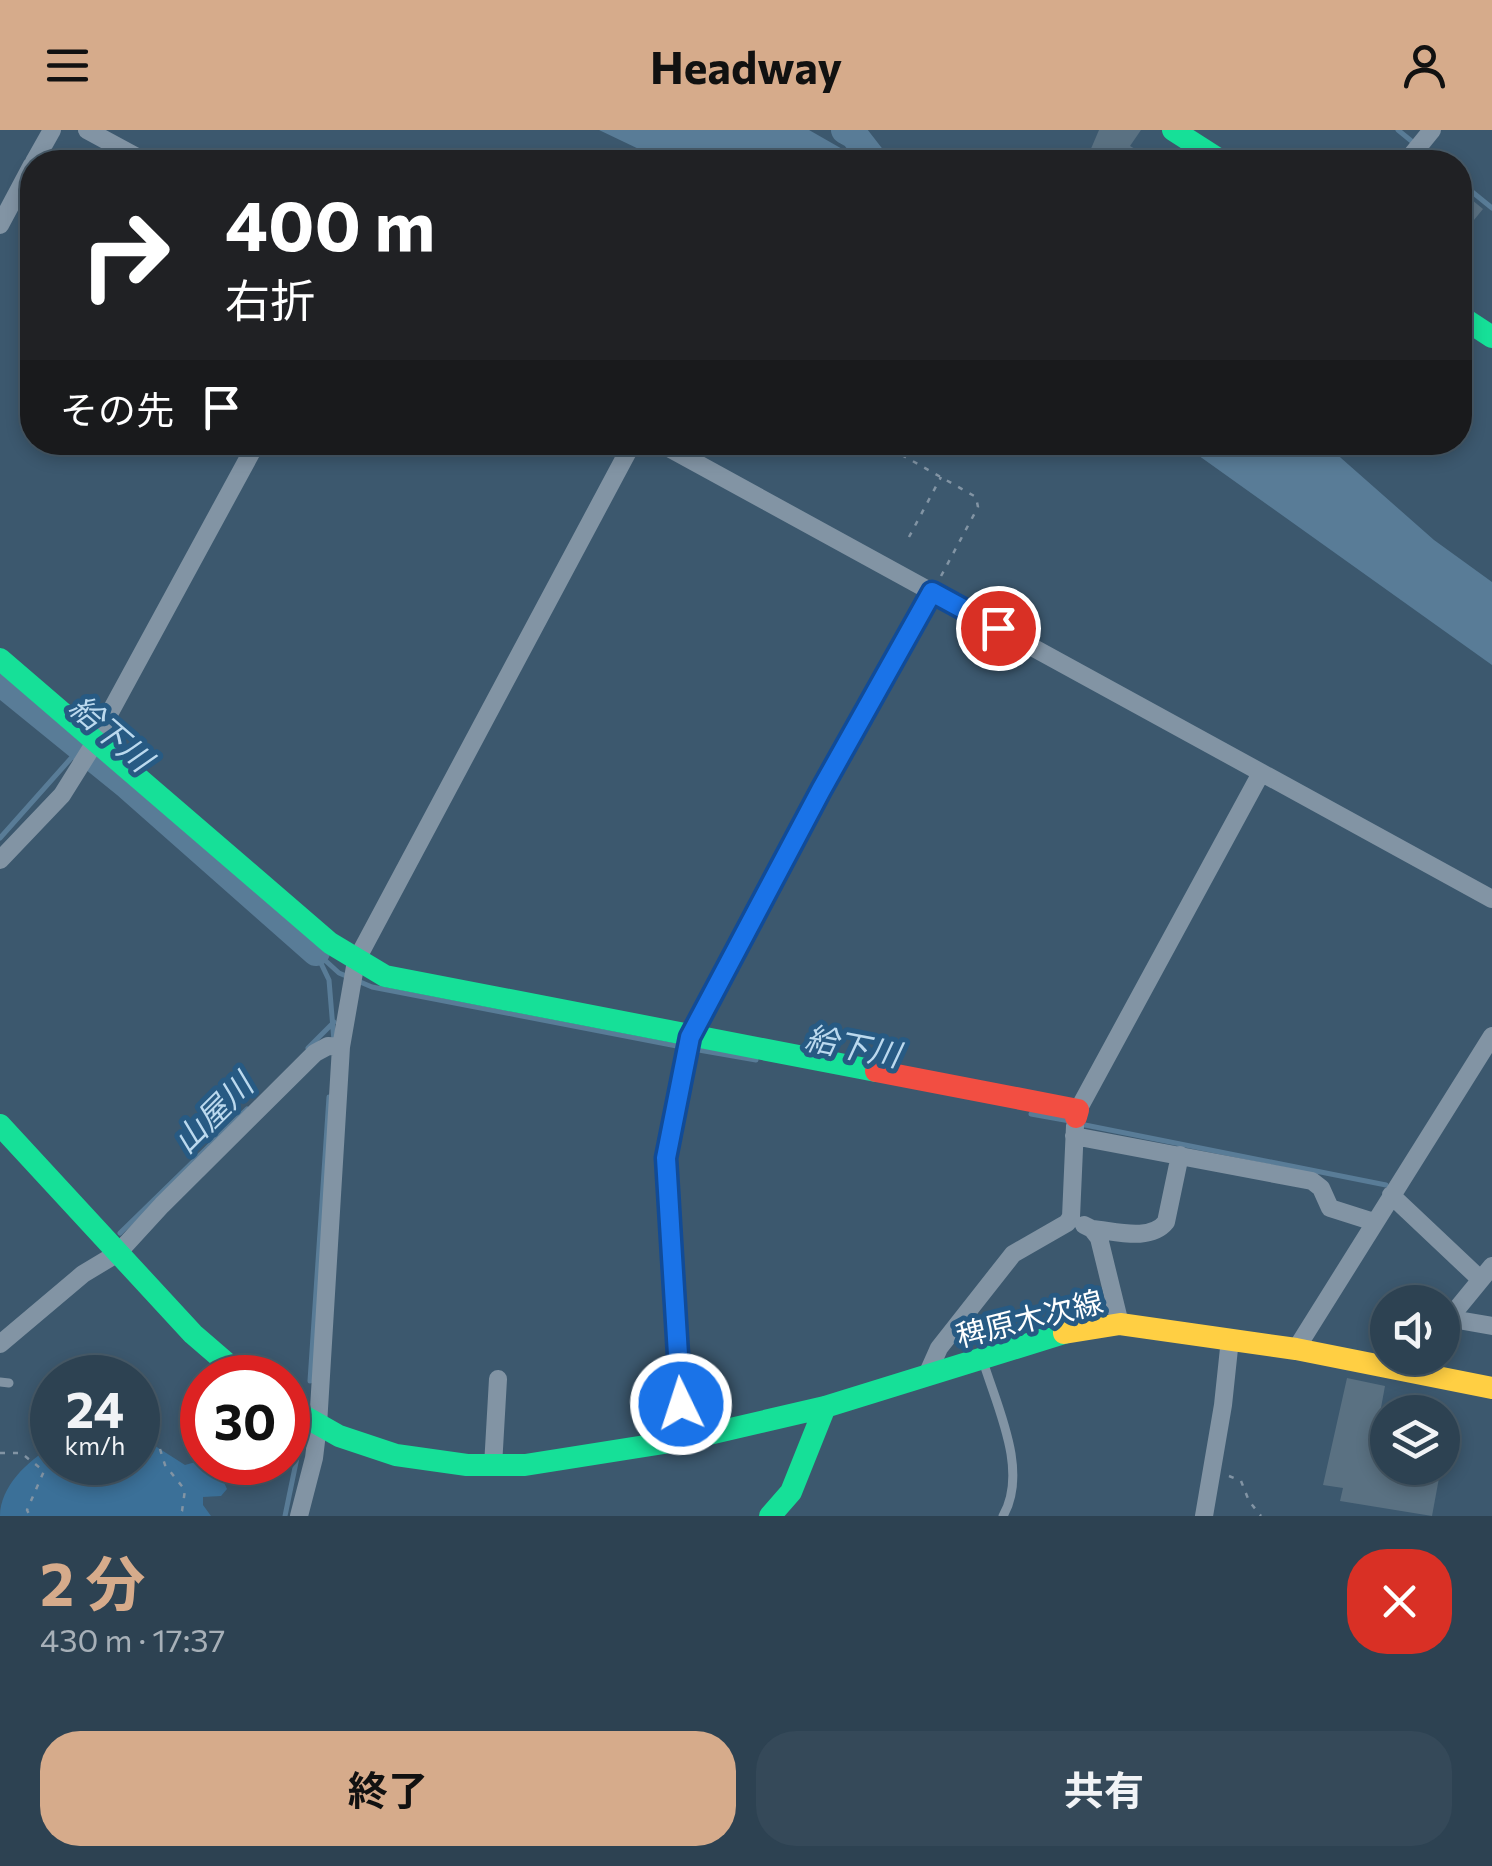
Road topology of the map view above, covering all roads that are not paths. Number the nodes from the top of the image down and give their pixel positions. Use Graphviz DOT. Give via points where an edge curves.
graph roads {
  1 [pos="87,130"];
  2 [pos="1173,130"];
  3 [pos="1432,130"];
  4 [pos="124,150"];
  5 [pos="1204,150"];
  6 [pos="1416,150"];
  7 [pos="20,188"];
  8 [pos="0,224"];
  9 [pos="250,455"];
  10 [pos="626,455"];
  11 [pos="682,455"];
  12 [pos="932,592"];
  13 [pos="0,660"];
  14 [pos="90,751"];
  15 [pos="1261,773"];
  16 [pos="0,860"];
  17 [pos="1492,899"];
  18 [pos="355,965"];
  19 [pos="1492,1036"];
  20 [pos="688,1045"];
  21 [pos="335,1046"];
  22 [pos="1076,1124"];
  23 [pos="0,1125"];
  24 [pos="1180,1155"];
  25 [pos="1391,1195"];
  26 [pos="1068,1221"];
  27 [pos="1374,1222"];
  28 [pos="1092,1228"];
  29 [pos="118,1254"];
  30 [pos="1486,1272"];
  31 [pos="1460,1305"];
  32 [pos="1460,1320"];
  33 [pos="1120,1324"];
  34 [pos="1492,1326"];
  35 [pos="1230,1339"];
  36 [pos="0,1344"];
  37 [pos="1296,1349"];
  38 [pos="217,1355"];
  39 [pos="982,1358"];
  40 [pos="1370,1359"];
  41 [pos="926,1375"];
  42 [pos="1447,1375"];
  43 [pos="498,1379"];
  44 [pos="1492,1388"];
  45 [pos="825,1407"];
  46 [pos="310,1420"];
  47 [pos="318,1425"];
  48 [pos="683,1440"];
  49 [pos="493,1466"];
  50 [pos="300,1516"];
  51 [pos="770,1516"];
  52 [pos="1003,1516"];
  53 [pos="1204,1516"];
  1 -- 4 [label="street"];
  2 -- 5 [label="main road"];
  3 -- 6 [label="street"];
  7 -- 8 [label="street"];
  9 -- 14 [label="street"];
  10 -- 18 [label="street"];
  11 -- 12 [label="street"];
  12 -- 15 [label="street"];
  12 -- 20 [label="street"];
  13 -- 14 [label="main road"];
  14 -- 16 [label="street" via="62,795"];
  14 -- 18 [label="main road"];
  15 -- 17 [label="street"];
  15 -- 22 [label="street"];
  18 -- 20 [label="main road"];
  18 -- 21 [label="street"];
  19 -- 25 [label="street"];
  20 -- 22 [label="main road"];
  20 -- 48 [label="street" via="666,1158"];
  21 -- 29 [label="street" via="302,1067"];
  21 -- 47 [label="street"];
  22 -- 24 [label="street"];
  22 -- 26 [label="street"];
  23 -- 29 [label="main road"];
  24 -- 27 [label="street" via="1312,1181 1330,1208"];
  24 -- 28 [label="street" via="1160,1230"];
  25 -- 27 [label="street"];
  25 -- 30 [label="street"];
  26 -- 28 [label="street"];
  26 -- 41 [label="street" via="1014,1254 939,1348"];
  27 -- 37 [label="street"];
  28 -- 33 [label="street"];
  29 -- 36 [label="street" via="82,1274"];
  29 -- 38 [label="main road"];
  30 -- 31 [label="street"];
  32 -- 34 [label="street"];
  33 -- 35 [label="main road, 稗原木次線"];
  33 -- 39 [label="main road, 稗原木次線"];
  35 -- 37 [label="main road, 稗原木次線"];
  35 -- 53 [label="street"];
  37 -- 40 [label="main road, 稗原木次線"];
  39 -- 41 [label="main road, 稗原木次線"];
  39 -- 52 [label="lane" via="1015,1474"];
  41 -- 45 [label="main road, 稗原木次線"];
  42 -- 44 [label="main road, 稗原木次線"];
  43 -- 49 [label="street"];
  45 -- 48 [label="main road, 稗原木次線"];
  45 -- 51 [label="main road" via="791,1492"];
  46 -- 47 [label="main road, 稗原木次線"];
  47 -- 49 [label="main road, 稗原木次線" via="396,1455"];
  47 -- 50 [label="street"];
  48 -- 49 [label="main road, 稗原木次線"];
}
